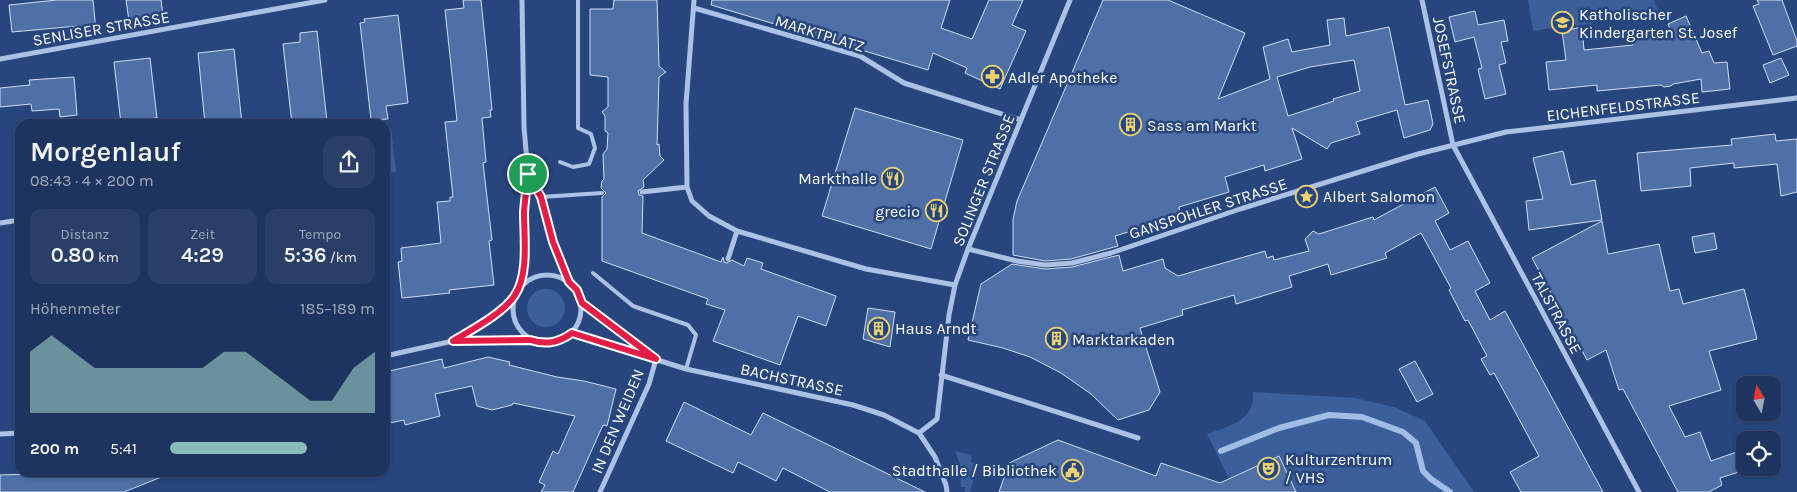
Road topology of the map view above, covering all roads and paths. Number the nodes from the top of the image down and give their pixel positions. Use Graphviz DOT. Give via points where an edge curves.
graph roads {
  1 [pos="326,0"];
  2 [pos="522,0"];
  3 [pos="578,0"];
  4 [pos="694,0"];
  5 [pos="1070,0"];
  6 [pos="1422,0"];
  7 [pos="694,8"];
  8 [pos="0,60"];
  9 [pos="1797,98"];
  10 [pos="1021,120"];
  11 [pos="1453,145"];
  12 [pos="560,162"];
  13 [pos="528,174"];
  14 [pos="687,187"];
  15 [pos="642,192"];
  16 [pos="602,193"];
  17 [pos="541,197"];
  18 [pos="13,222"];
  19 [pos="0,223"];
  20 [pos="737,231"];
  21 [pos="968,249"];
  22 [pos="728,259"];
  23 [pos="593,273"];
  24 [pos="569,282"];
  25 [pos="522,283"];
  26 [pos="955,285"];
  27 [pos="515,296"];
  28 [pos="582,303"];
  29 [pos="572,333"];
  30 [pos="530,340"];
  31 [pos="453,341"];
  32 [pos="390,355"];
  33 [pos="656,359"];
  34 [pos="686,369"];
  35 [pos="941,375"];
  36 [pos="919,433"];
  37 [pos="0,434"];
  38 [pos="15,434"];
  39 [pos="1138,438"];
  40 [pos="600,492"];
  41 [pos="947,492"];
  42 [pos="1639,492"];
  1 -- 8 [label="street, SENLISER STRASSE"];
  2 -- 13 [label="street"];
  3 -- 12 [label="lane" via="578,128 591,134 595,148 589,164 573,167"];
  4 -- 7 [label="street"];
  5 -- 10 [label="street, SOLINGER STRASSE"];
  6 -- 11 [label="street, JOSEFSTRASSE"];
  7 -- 10 [label="street, MARKTPLATZ" via="860,56 904,83"];
  7 -- 14 [label="street" via="686,104"];
  9 -- 11 [label="street, EICHENFELDSTRASSE" via="1506,132"];
  10 -- 21 [label="street, SOLINGER STRASSE"];
  11 -- 21 [label="street, GANSPOHLER STRASSE" via="1072,263 1046,265"];
  11 -- 42 [label="street, TALSTRASSE"];
  13 -- 17 [label="street"];
  13 -- 25 [label="street"];
  14 -- 15 [label="street"];
  14 -- 20 [label="street" via="692,201 709,216"];
  16 -- 17 [label="lane"];
  17 -- 24 [label="street" via="553,242"];
  18 -- 19 [label="street"];
  20 -- 22 [label="street"];
  20 -- 26 [label="street" via="866,269"];
  21 -- 26 [label="street, SOLINGER STRASSE"];
  23 -- 34 [label="lane" via="633,306 688,325 696,335"];
  24 -- 25 [label="street" via="556,275 540,275"];
  24 -- 28 [label="street" via="577,290"];
  25 -- 27 [label="street"];
  26 -- 35 [label="street, SOLINGER STRASSE"];
  27 -- 30 [label="street" via="514,319"];
  27 -- 31 [label="street" via="485,322"];
  28 -- 29 [label="street" via="582,315"];
  28 -- 33 [label="street, BACHSTRASSE"];
  29 -- 30 [label="street" via="551,343"];
  29 -- 33 [label="street, BACHSTRASSE"];
  30 -- 31 [label="street"];
  31 -- 32 [label="street"];
  33 -- 34 [label="street, BACHSTRASSE"];
  33 -- 40 [label="street, IN DEN WEIDEN" via="650,384"];
  34 -- 36 [label="street, BACHSTRASSE" via="853,405 884,415"];
  35 -- 36 [label="street, SOLINGER STRASSE" via="937,420"];
  35 -- 39 [label="street"];
  36 -- 41 [label="street" via="935,457"];
  37 -- 38 [label="street"];
}
